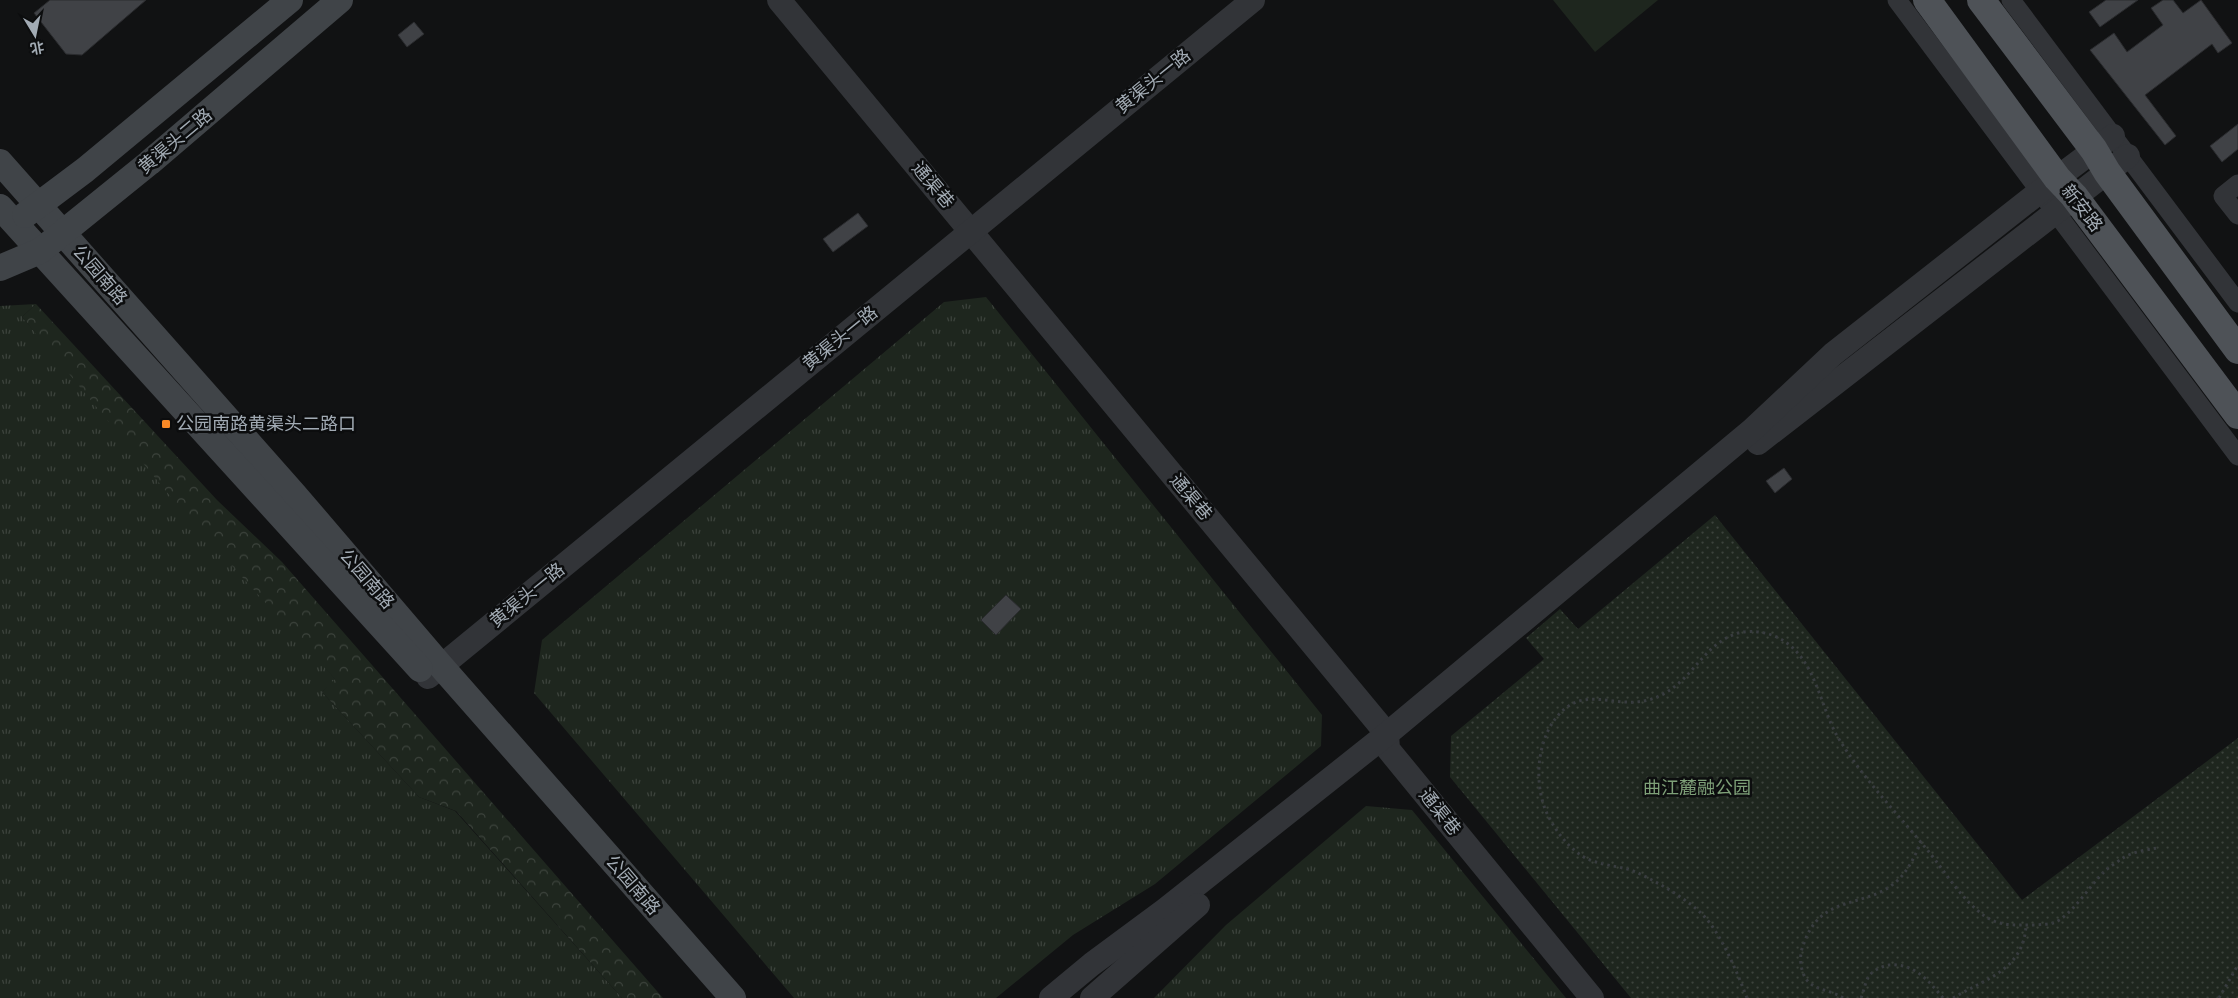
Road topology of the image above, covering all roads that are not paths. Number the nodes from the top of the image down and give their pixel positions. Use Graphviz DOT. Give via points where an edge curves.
graph roads {
  1 [pos="290,0"];
  2 [pos="340,0"];
  3 [pos="780,0"];
  4 [pos="1252,0"];
  5 [pos="1897,0"];
  6 [pos="1927,0"];
  7 [pos="1981,0"];
  8 [pos="2011,0"];
  9 [pos="2110,154"];
  10 [pos="0,162"];
  11 [pos="2238,184"];
  12 [pos="2056,194"];
  13 [pos="40,206"];
  14 [pos="2238,215"];
  15 [pos="4,219"];
  16 [pos="971,231"];
  17 [pos="63,233"];
  18 [pos="40,251"];
  19 [pos="0,268"];
  20 [pos="2238,303"];
  21 [pos="2238,350"];
  22 [pos="2238,415"];
  23 [pos="2238,456"];
  24 [pos="434,671"];
  25 [pos="1387,741"];
  26 [pos="709,998"];
  27 [pos="733,998"];
  28 [pos="1051,998"];
  29 [pos="1092,998"];
  30 [pos="1592,998"];
  1 -- 13 [label="main road, 黄渠头二路"];
  2 -- 17 [label="main road, 黄渠头二路"];
  3 -- 16 [label="street, 通渠巷"];
  4 -- 16 [label="street, 黄渠头一路"];
  5 -- 12 [label="street"];
  6 -- 12 [label="main road, 新安路"];
  7 -- 9 [label="main road"];
  8 -- 9 [label="street"];
  9 -- 12 [label="street"];
  9 -- 20 [label="street"];
  9 -- 21 [label="main road"];
  10 -- 13 [label="main road, 公园南路"];
  11 -- 14 [label="street" via="2223,196"];
  12 -- 22 [label="main road, 新安路"];
  12 -- 23 [label="street"];
  12 -- 25 [label="street" via="1833,354 1752,430"];
  13 -- 15 [label="main road, 黄渠头二路"];
  13 -- 17 [label="main road, 公园南路"];
  15 -- 18 [label="main road, 公园南路"];
  16 -- 24 [label="street, 黄渠头一路"];
  16 -- 25 [label="street, 通渠巷"];
  17 -- 18 [label="main road, 黄渠头二路"];
  17 -- 24 [label="main road, 公园南路" via="294,494"];
  18 -- 19 [label="main road, 黄渠头二路"];
  18 -- 24 [label="main road, 公园南路"];
  24 -- 26 [label="main road, 公园南路"];
  24 -- 27 [label="main road, 公园南路"];
  25 -- 28 [label="street"];
  25 -- 29 [label="street"];
  25 -- 30 [label="street, 通渠巷"];
}
